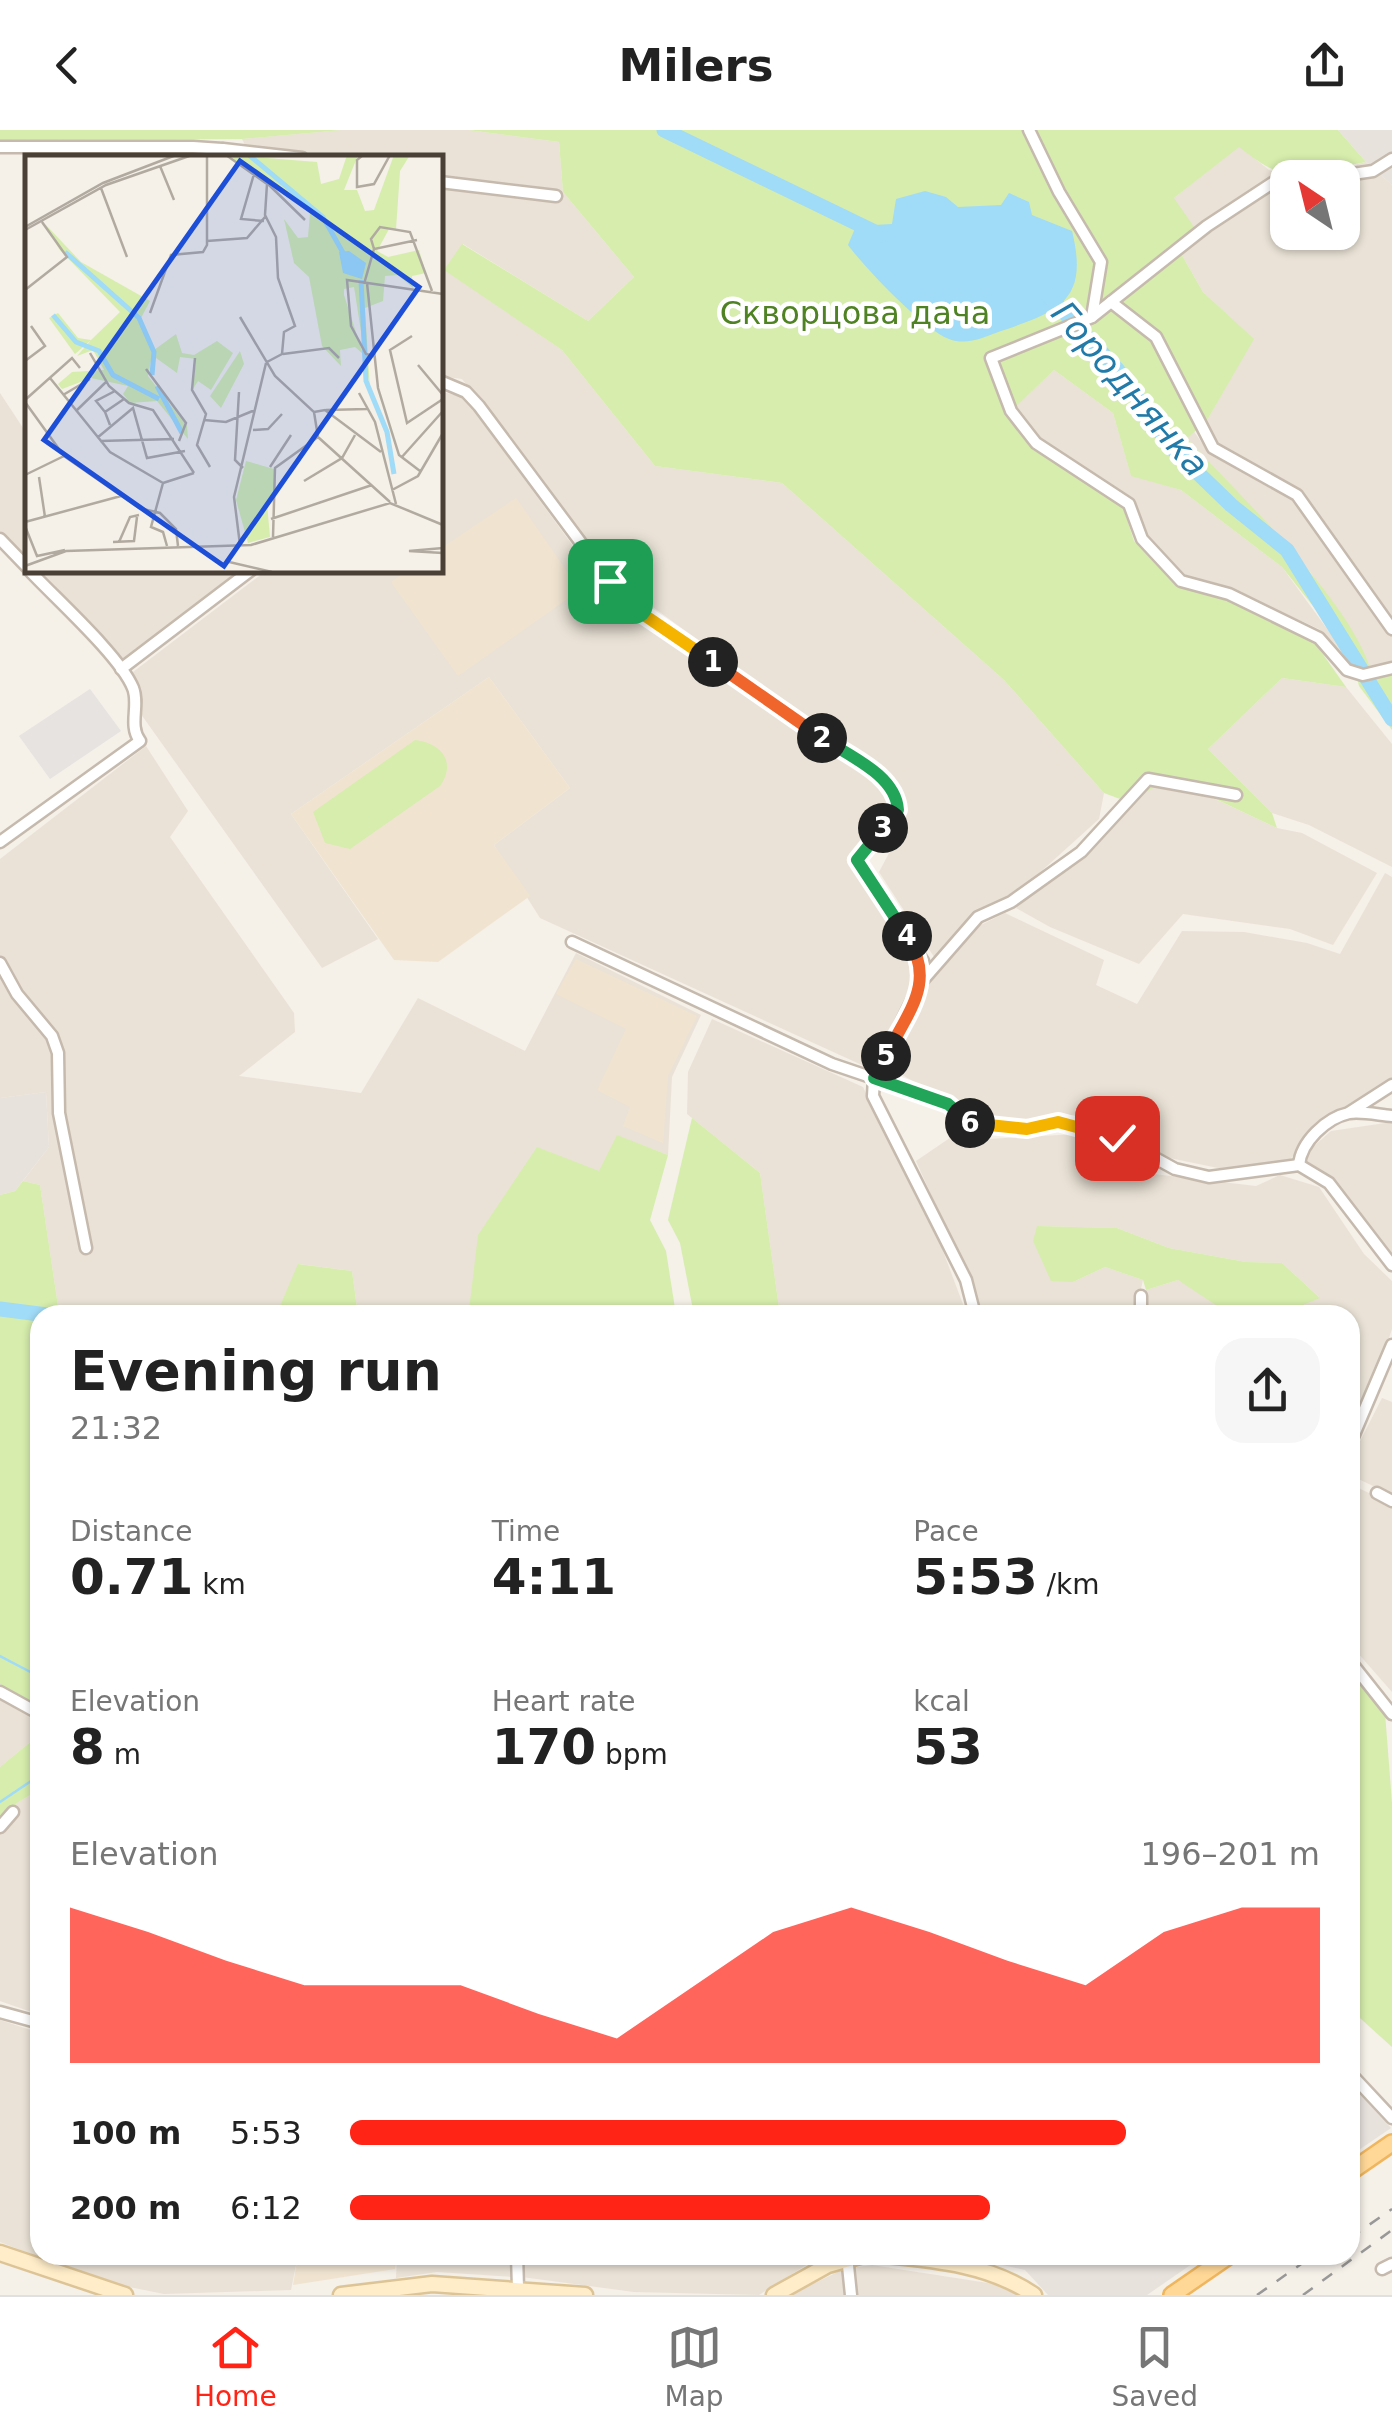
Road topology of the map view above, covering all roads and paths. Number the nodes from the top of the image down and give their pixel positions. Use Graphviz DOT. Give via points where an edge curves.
graph roads {
  1 [pos="1029,130"];
  2 [pos="0,147"];
  3 [pos="126,152"];
  4 [pos="225,153"];
  5 [pos="256,155"];
  6 [pos="1392,159"];
  7 [pos="1360,173"];
  8 [pos="442,182"];
  9 [pos="1270,185"];
  10 [pos="556,196"];
  11 [pos="1111,302"];
  12 [pos="1092,317"];
  13 [pos="442,383"];
  14 [pos="0,538"];
  15 [pos="25,566"];
  16 [pos="31,572"];
  17 [pos="249,572"];
  18 [pos="1392,629"];
  19 [pos="1392,668"];
  20 [pos="121,670"];
  21 [pos="1236,795"];
  22 [pos="0,842"];
  23 [pos="572,942"];
  24 [pos="0,963"];
  25 [pos="922,980"];
  26 [pos="874,1078"];
  27 [pos="1392,1086"];
  28 [pos="1350,1113"];
  29 [pos="1392,1116"];
  30 [pos="1299,1164"];
  31 [pos="86,1248"];
  32 [pos="1392,1266"];
  33 [pos="1141,1296"];
  34 [pos="972,1305"];
  35 [pos="1141,1305"];
  36 [pos="1392,1345"];
  37 [pos="1360,1420"];
  38 [pos="1377,1493"];
  39 [pos="1392,1501"];
  40 [pos="1360,1674"];
  41 [pos="0,1692"];
  42 [pos="30,1708"];
  43 [pos="1392,1714"];
  44 [pos="12,1812"];
  45 [pos="0,1828"];
  46 [pos="0,2012"];
  47 [pos="30,2020"];
  48 [pos="1360,2084"];
  49 [pos="1392,2118"];
  50 [pos="1392,2143"];
  51 [pos="1360,2165"];
  52 [pos="0,2254"];
  53 [pos="30,2264"];
  54 [pos="34,2265"];
  55 [pos="517,2265"];
  56 [pos="834,2265"];
  57 [pos="852,2265"];
  58 [pos="953,2265"];
  59 [pos="1216,2265"];
  60 [pos="518,2288"];
  61 [pos="125,2295"];
  62 [pos="341,2295"];
  63 [pos="585,2295"];
  64 [pos="774,2295"];
  65 [pos="851,2295"];
  66 [pos="1034,2295"];
  67 [pos="1172,2295"];
  1 -- 12 [label="street" via="1101,262"];
  2 -- 3 [label="street"];
  3 -- 4 [label="street"];
  4 -- 5 [label="street"];
  6 -- 7 [label="street"];
  8 -- 10 [label="street"];
  9 -- 11 [label="street"];
  11 -- 12 [label="street"];
  11 -- 18 [label="street" via="1156,337 1213,448 1297,495"];
  12 -- 19 [label="street" via="991,358 1011,411 1036,444 1129,504 1142,539 1181,581 1229,594 1319,638 1347,670 1363,675"];
  13 -- 25 [label="street" via="479,406 625,602 890,784 898,810 857,860 923,960"];
  14 -- 15 [label="street"];
  16 -- 20 [label="street"];
  17 -- 20 [label="street"];
  20 -- 22 [label="street" via="134,690 134,733 140,741"];
  21 -- 25 [label="street" via="1148,779 1081,852 978,916"];
  23 -- 26 [label="street" via="779,1041"];
  24 -- 31 [label="street" via="58,1053 59,1112"];
  25 -- 26 [label="street"];
  26 -- 30 [label="street" via="948,1104 967,1122 1027,1129 1058,1122 1117,1138 1175,1169 1208,1177"];
  26 -- 34 [label="street" via="873,1096"];
  27 -- 28 [label="street"];
  28 -- 29 [label="street"];
  28 -- 30 [label="street" via="1324,1125 1300,1151"];
  30 -- 32 [label="street" via="1329,1183"];
  33 -- 35 [label="street"];
  36 -- 37 [label="street"];
  38 -- 39 [label="street"];
  40 -- 43 [label="street"];
  41 -- 42 [label="street"];
  44 -- 45 [label="street"];
  46 -- 47 [label="street"];
  48 -- 49 [label="street"];
  50 -- 51 [label="main road"];
  52 -- 53 [label="main road"];
  54 -- 61 [label="main road"];
  55 -- 60 [label="street"];
  56 -- 64 [label="main road"];
  57 -- 65 [label="street"];
  58 -- 66 [label="main road" via="1010,2279"];
  59 -- 67 [label="main road"];
  60 -- 62 [label="main road" via="432,2284"];
  60 -- 63 [label="main road"];
}
